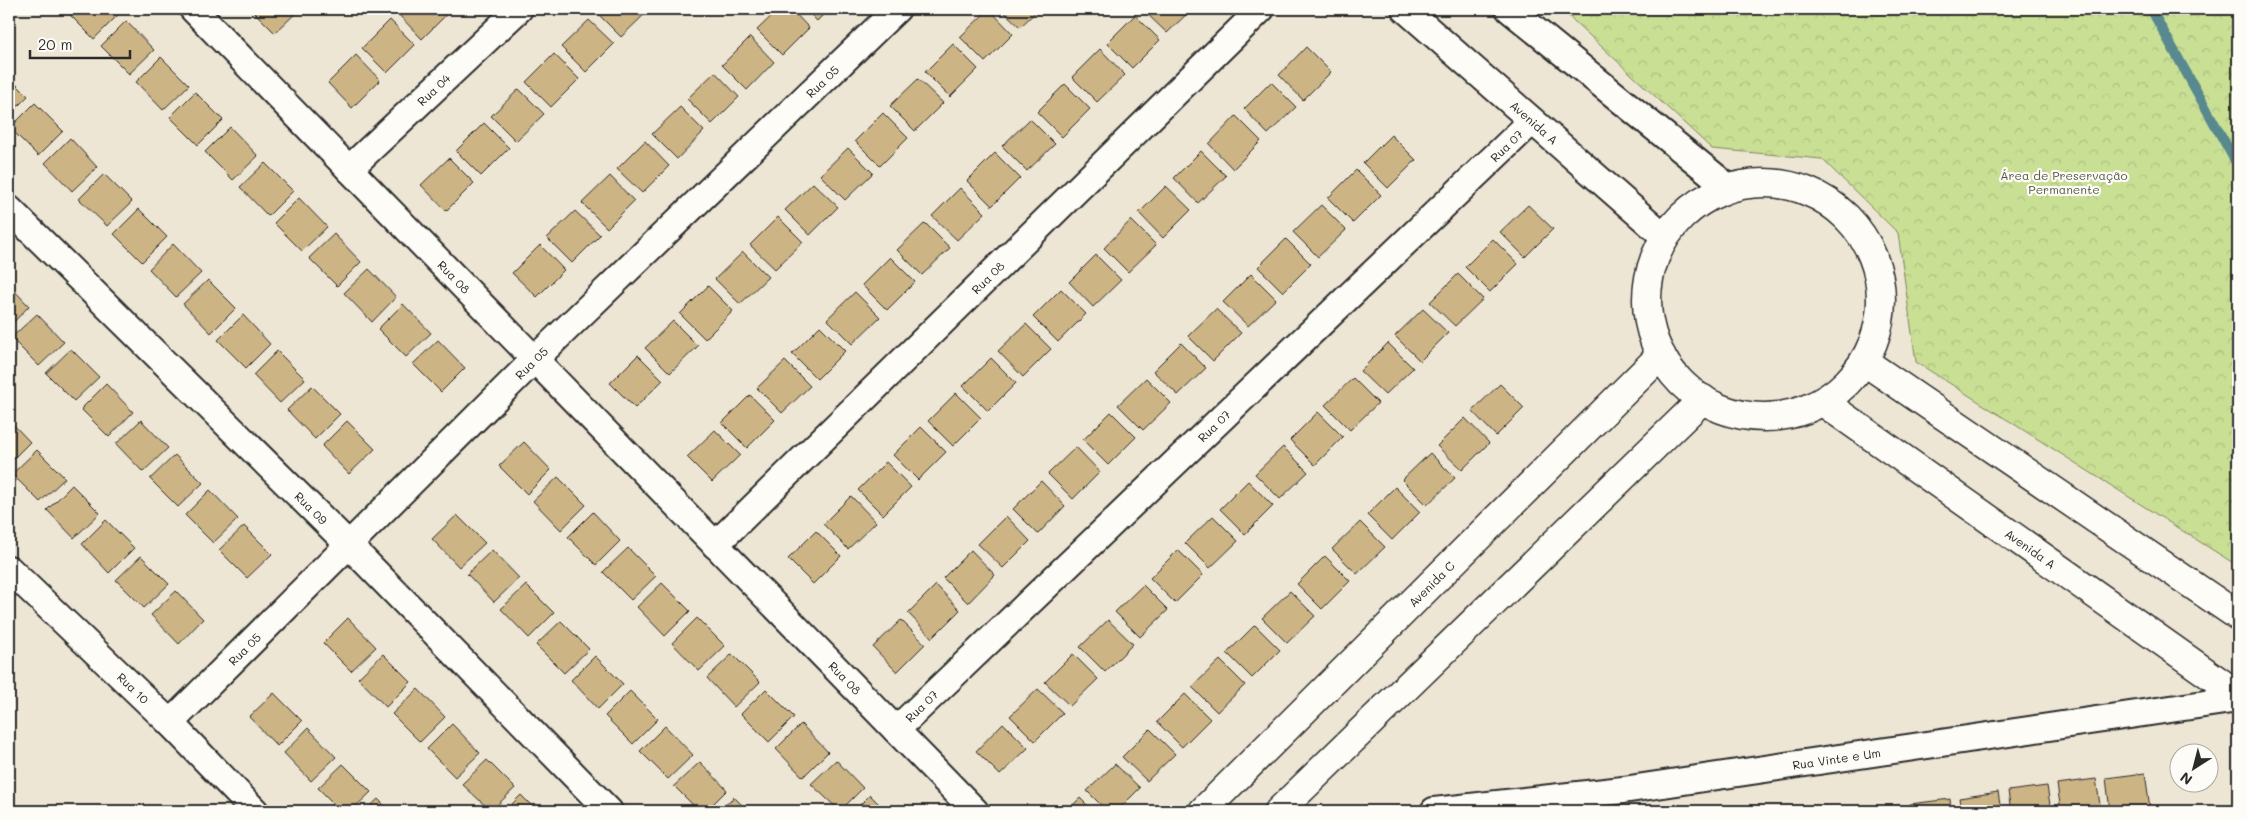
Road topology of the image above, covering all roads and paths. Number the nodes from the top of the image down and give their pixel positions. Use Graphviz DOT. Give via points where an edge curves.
graph roads {
  1 [pos="193,9"];
  2 [pos="519,9"];
  3 [pos="897,9"];
  4 [pos="1261,9"];
  5 [pos="1405,9"];
  6 [pos="1510,9"];
  7 [pos="1532,121"];
  8 [pos="350,169"];
  9 [pos="1729,188"];
  10 [pos="9,209"];
  11 [pos="1666,237"];
  12 [pos="1661,355"];
  13 [pos="534,359"];
  14 [pos="1865,362"];
  15 [pos="1702,399"];
  16 [pos="1823,402"];
  17 [pos="349,545"];
  18 [pos="715,545"];
  19 [pos="9,569"];
  20 [pos="2238,616"];
  21 [pos="2238,694"];
  22 [pos="2238,698"];
  23 [pos="170,723"];
  24 [pos="896,730"];
  25 [pos="1624,800"];
  26 [pos="256,811"];
  27 [pos="609,811"];
  28 [pos="975,811"];
  29 [pos="1203,811"];
  30 [pos="1279,811"];
  31 [pos="1434,811"];
  1 -- 8 [label="street, Rua 08"];
  2 -- 8 [label="street, Rua 04"];
  3 -- 13 [label="street, Rua 05"];
  4 -- 18 [label="street, Rua 08"];
  5 -- 7 [label="street, Avenida A"];
  6 -- 9 [label="street"];
  7 -- 11 [label="street, Avenida A"];
  7 -- 24 [label="street, Rua 07"];
  8 -- 13 [label="street, Rua 08"];
  9 -- 11 [label="street" via="1704,198 1683,215"];
  9 -- 14 [label="street" via="1768,182 1806,190 1839,210 1864,238 1880,274 1882,312"];
  10 -- 17 [label="street, Rua 09"];
  11 -- 12 [label="street" via="1652,265 1647,295 1650,326"];
  12 -- 15 [label="street" via="1678,380"];
  12 -- 29 [label="street, Avenida C"];
  13 -- 17 [label="street, Rua 05"];
  13 -- 18 [label="street, Rua 08"];
  14 -- 16 [label="street" via="1852,380"];
  14 -- 20 [label="street"];
  15 -- 16 [label="street" via="1742,415 1784,416"];
  15 -- 30 [label="street"];
  16 -- 21 [label="street, Avenida A"];
  17 -- 23 [label="street, Rua 05"];
  17 -- 27 [label="street, Rua 09"];
  18 -- 24 [label="street, Rua 08"];
  19 -- 23 [label="street, Rua 10"];
  22 -- 25 [label="street, Rua Vinte e Um"];
  23 -- 26 [label="street, Rua 10"];
  24 -- 28 [label="street, Rua 08"];
  25 -- 31 [label="street, Rua Vinte e Um"];
}
